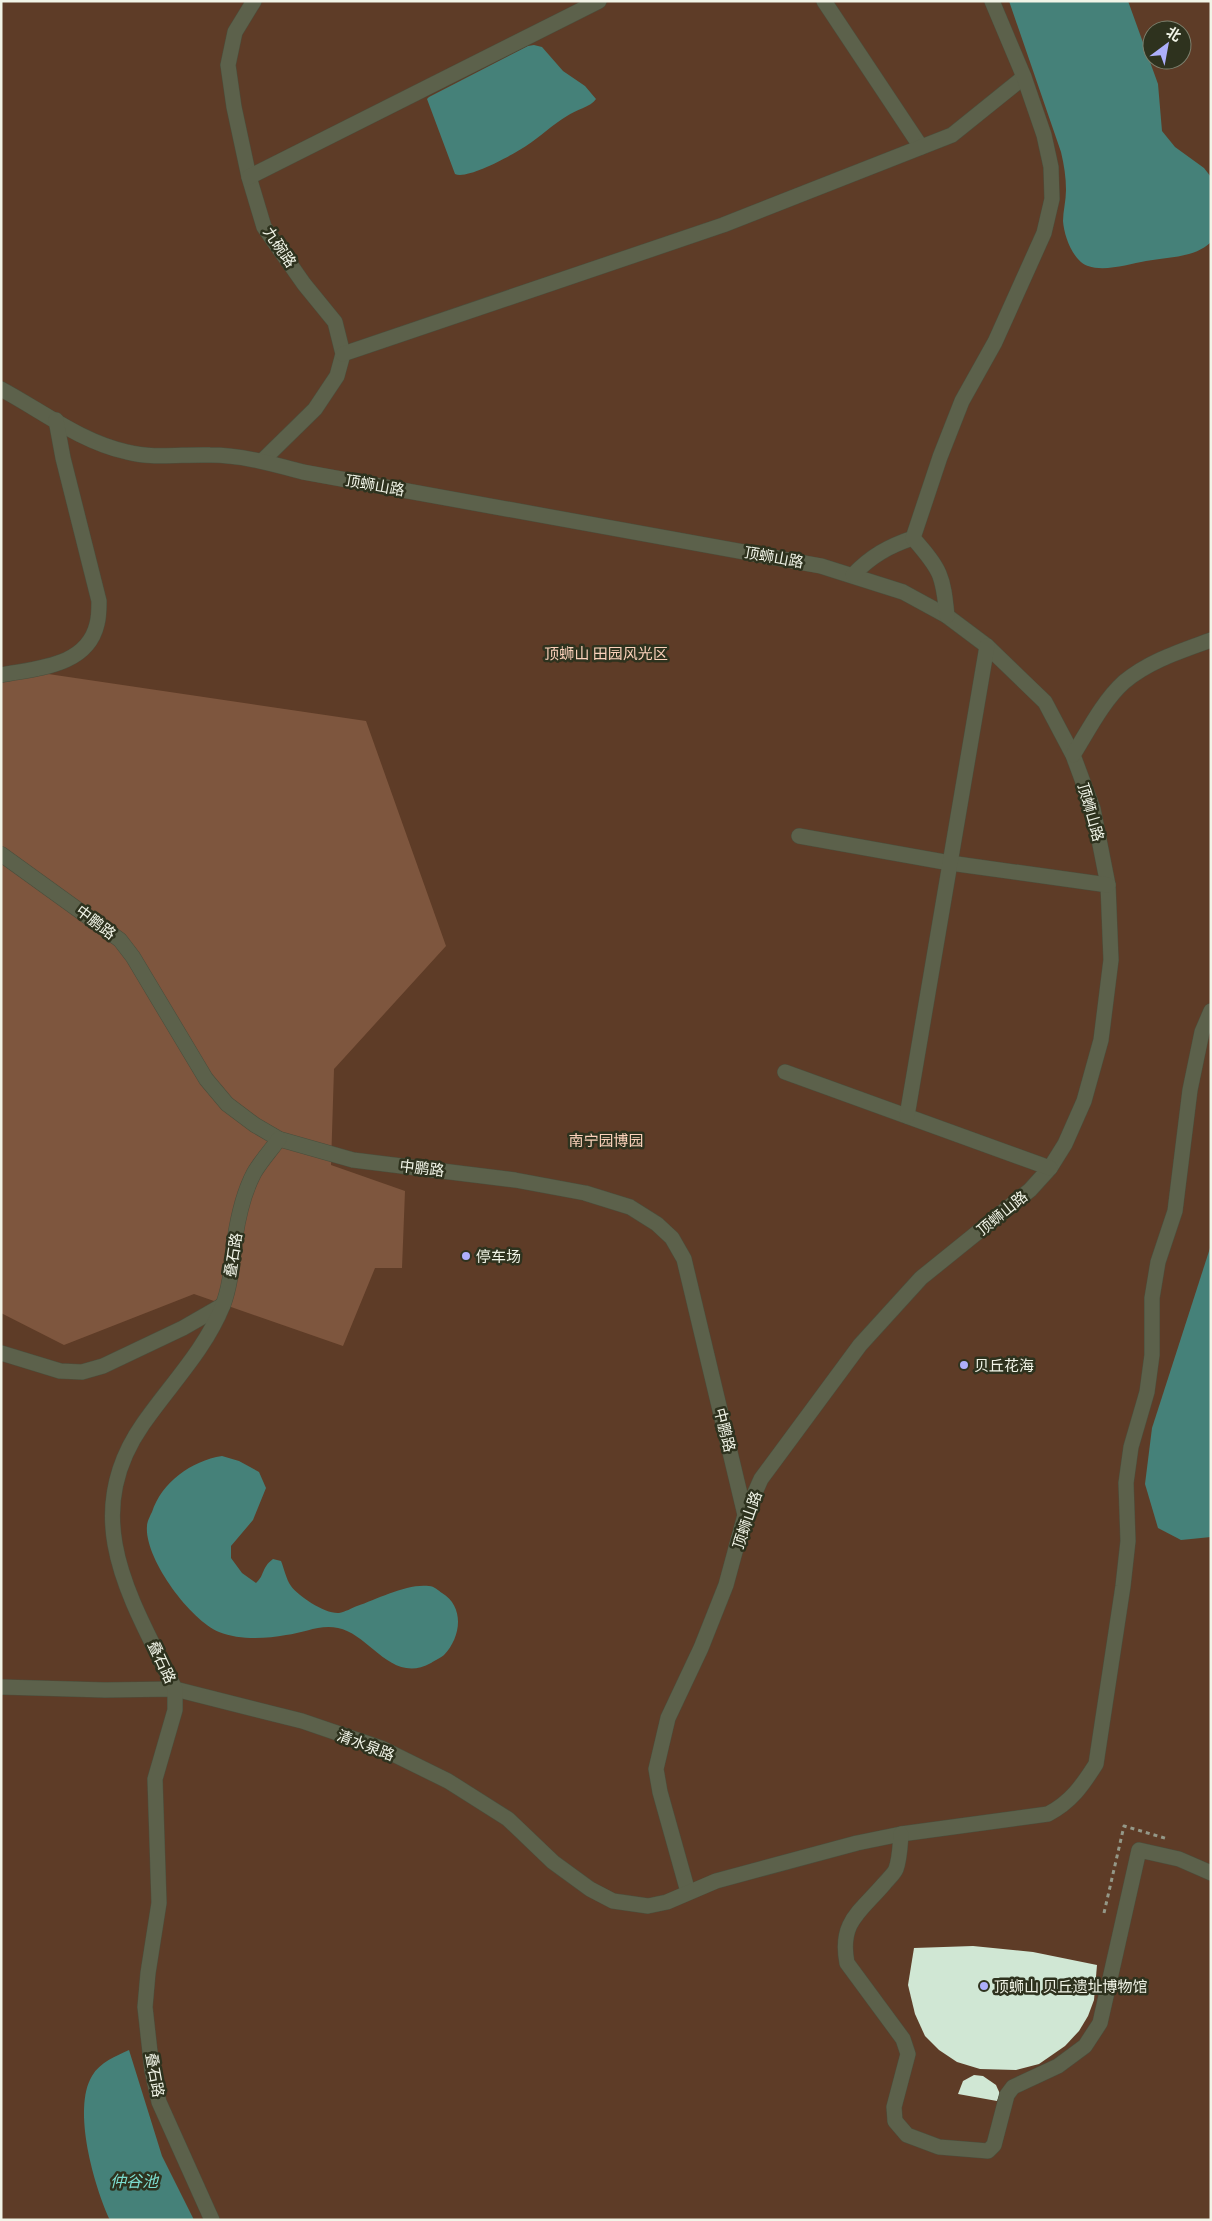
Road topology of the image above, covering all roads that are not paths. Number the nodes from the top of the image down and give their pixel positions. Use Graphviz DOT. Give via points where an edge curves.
graph roads {
  1 [pos="254,1"];
  2 [pos="599,1"];
  3 [pos="824,1"];
  4 [pos="992,1"];
  5 [pos="1024,77"];
  6 [pos="921,148"];
  7 [pos="249,177"];
  8 [pos="343,354"];
  9 [pos="1,389"];
  10 [pos="56,420"];
  11 [pos="262,461"];
  12 [pos="913,538"];
  13 [pos="853,574"];
  14 [pos="947,616"];
  15 [pos="1211,640"];
  16 [pos="987,646"];
  17 [pos="1,675"];
  18 [pos="1073,755"];
  19 [pos="799,836"];
  20 [pos="1,854"];
  21 [pos="950,863"];
  22 [pos="1108,885"];
  23 [pos="1211,1011"];
  24 [pos="785,1072"];
  25 [pos="907,1116"];
  26 [pos="279,1139"];
  27 [pos="1050,1168"];
  28 [pos="223,1305"];
  29 [pos="1,1352"];
  30 [pos="746,1515"];
  31 [pos="1,1687"];
  32 [pos="175,1689"];
  33 [pos="901,1834"];
  34 [pos="1211,1873"];
  35 [pos="688,1892"];
  36 [pos="212,2220"];
  1 -- 7 [label="street, 九碗路" via="234,32 228,65"];
  2 -- 7 [label="street"];
  3 -- 6 [label="street"];
  4 -- 5 [label="street"];
  5 -- 6 [label="street" via="952,136"];
  5 -- 12 [label="street" via="1051,167 1052,199 1044,233 995,342 962,401"];
  6 -- 8 [label="street" via="723,225"];
  7 -- 8 [label="street, 九碗路" via="264,227 304,284 336,322"];
  8 -- 11 [label="street, 九碗路" via="337,376 315,409"];
  9 -- 10 [label="street, 顶蛳山路"];
  10 -- 11 [label="street, 顶蛳山路" via="91,441 126,452 150,456 212,454"];
  10 -- 17 [label="street" via="99,601 97,626 86,645 70,660"];
  11 -- 13 [label="street, 顶蛳山路" via="303,472"];
  12 -- 13 [label="street" via="891,545"];
  12 -- 14 [label="street" via="934,562 944,582"];
  13 -- 14 [label="street, 顶蛳山路" via="903,592"];
  14 -- 16 [label="street, 顶蛳山路"];
  15 -- 18 [label="street" via="1149,665 1123,683"];
  16 -- 18 [label="street, 顶蛳山路" via="1045,702"];
  16 -- 21 [label="street"];
  18 -- 22 [label="street, 顶蛳山路" via="1093,809"];
  19 -- 21 [label="street"];
  20 -- 26 [label="street, 中鹏路" via="120,940 206,1079 227,1104"];
  21 -- 22 [label="street"];
  21 -- 25 [label="street"];
  22 -- 27 [label="street, 顶蛳山路" via="1111,960 1100,1040 1084,1101 1065,1144"];
  23 -- 33 [label="street, 清水泉路" via="1202,1032 1190,1090 1175,1211 1158,1262 1152,1298 1152,1355 1126,1483 1128,1541 1124,1586 1096,1764 1065,1805 1048,1814"];
  24 -- 25 [label="street"];
  25 -- 27 [label="street"];
  26 -- 28 [label="street, 叠石路" via="254,1174 244,1201"];
  26 -- 30 [label="street, 中鹏路" via="353,1160 584,1192 630,1207 657,1224 672,1238 684,1259"];
  27 -- 30 [label="street, 顶蛳山路" via="1030,1190 921,1278 860,1345 761,1479"];
  28 -- 29 [label="street" via="183,1328 103,1366 82,1372 60,1371"];
  28 -- 32 [label="street, 叠石路" via="172,1388 128,1448 114,1488 114,1538 121,1574"];
  30 -- 35 [label="street, 顶蛳山路" via="726,1585 668,1718 656,1769"];
  31 -- 32 [label="street, 清水泉路"];
  32 -- 35 [label="street, 清水泉路" via="302,1721 381,1748 448,1781 508,1818 554,1862 590,1889 613,1901 648,1906 667,1902"];
  32 -- 36 [label="street, 叠石路" via="175,1710 155,1779 159,1903 146,2007 152,2070 159,2102"];
  33 -- 34 [label="street" via="896,1870 856,1914 846,1930 844,1948 847,1963 903,2039 908,2054 894,2107 895,2120 907,2135 939,2147 988,2151 994,2145 1007,2096 1013,2087 1058,2066 1085,2046 1100,2023 1138,1850 1180,1859"];
  33 -- 35 [label="street, 清水泉路" via="785,1861"];
}
